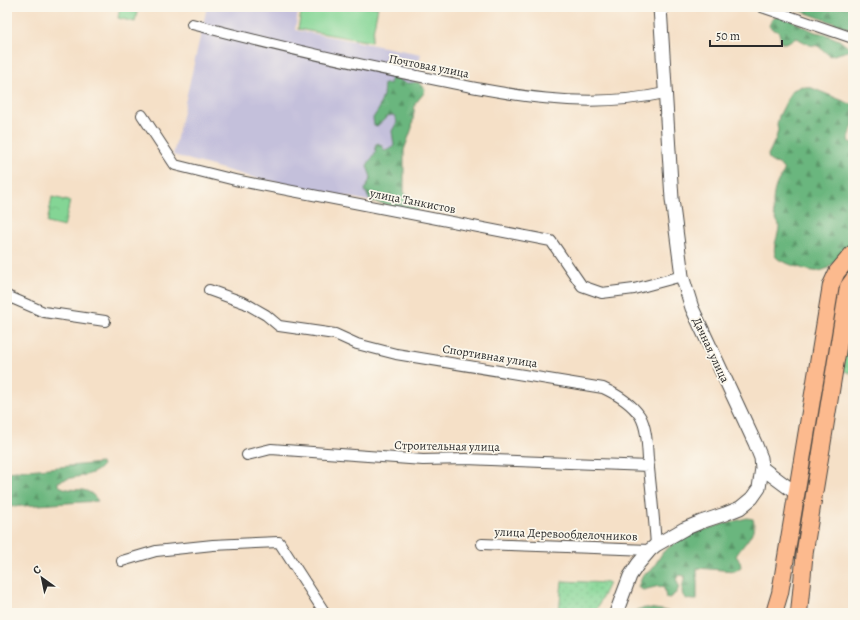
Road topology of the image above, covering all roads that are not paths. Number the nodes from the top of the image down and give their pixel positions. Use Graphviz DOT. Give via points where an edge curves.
graph roads {
  1 [pos="660,7"];
  2 [pos="762,7"];
  3 [pos="192,24"];
  4 [pos="853,38"];
  5 [pos="665,94"];
  6 [pos="142,115"];
  7 [pos="853,253"];
  8 [pos="682,276"];
  9 [pos="853,280"];
  10 [pos="208,290"];
  11 [pos="7,296"];
  12 [pos="104,321"];
  13 [pos="246,455"];
  14 [pos="649,466"];
  15 [pos="762,468"];
  16 [pos="797,494"];
  17 [pos="482,544"];
  18 [pos="653,548"];
  19 [pos="122,561"];
  20 [pos="323,613"];
  21 [pos="616,613"];
  22 [pos="774,613"];
  23 [pos="799,613"];
  1 -- 5 [label="street, Дачная улица"];
  2 -- 4 [label="street"];
  3 -- 5 [label="street, Почтовая улица" via="339,61 510,95 608,101"];
  5 -- 8 [label="street, Дачная улица" via="672,199"];
  6 -- 8 [label="street, улица Танкистов" via="175,165 236,180 551,241 582,286 602,293 634,289"];
  7 -- 16 [label="main road" via="837,272 832,284"];
  8 -- 15 [label="street, Дачная улица" via="692,308 762,458"];
  9 -- 23 [label="main road" via="848,287 811,510"];
  10 -- 14 [label="street, Спортивная улица" via="245,302 279,326 335,334 357,344 396,354 603,388 623,400 639,415 645,430"];
  11 -- 12 [label="street" via="44,312"];
  13 -- 14 [label="street, Строительная улица" via="271,449 424,460 466,459"];
  14 -- 18 [label="street, Спортивная улица"];
  15 -- 16 [label="street"];
  15 -- 18 [label="street, Дачная улица" via="759,488 740,508 684,529"];
  16 -- 22 [label="main road" via="780,593"];
  17 -- 18 [label="street, улица Деревообделочников"];
  18 -- 21 [label="street, Дачная улица" via="630,576"];
  19 -- 20 [label="street" via="156,551 279,542"];
}
